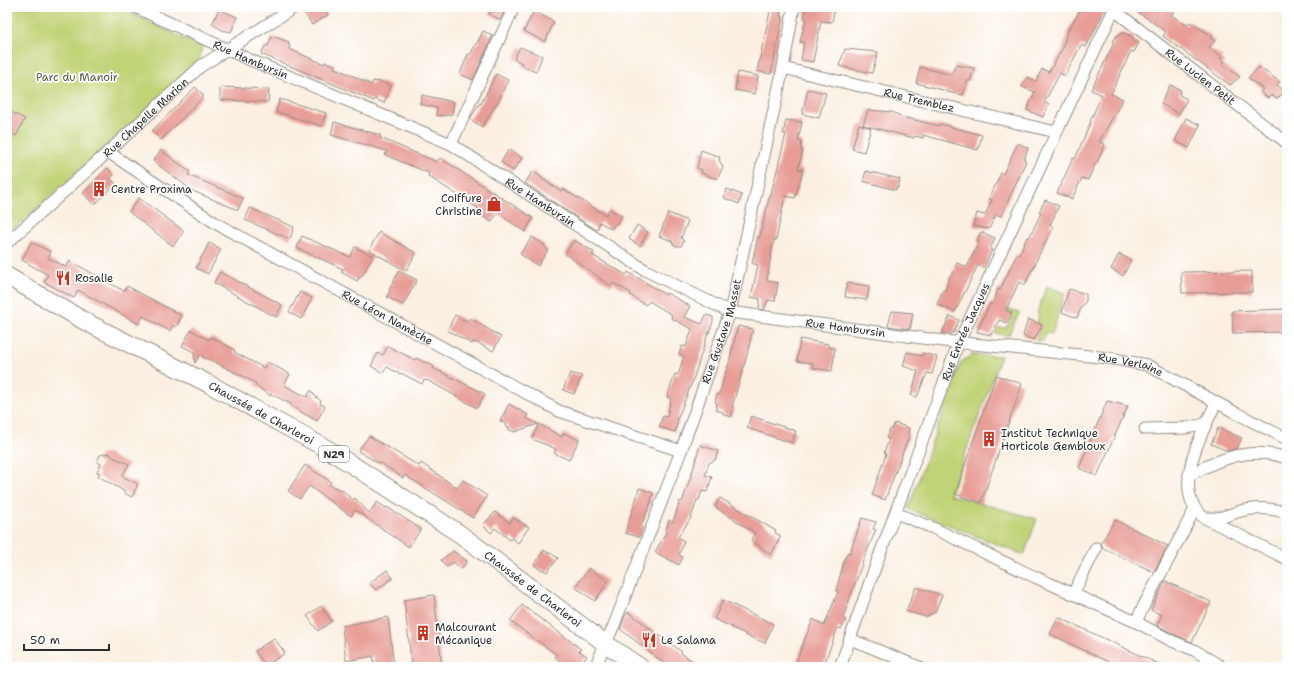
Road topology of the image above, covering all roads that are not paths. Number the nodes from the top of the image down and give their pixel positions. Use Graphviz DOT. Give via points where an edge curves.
graph roads {
  1 [pos="135,7"];
  2 [pos="295,7"];
  3 [pos="514,7"];
  4 [pos="794,7"];
  5 [pos="1114,8"];
  6 [pos="227,49"];
  7 [pos="783,68"];
  8 [pos="1056,132"];
  9 [pos="1287,143"];
  10 [pos="451,144"];
  11 [pos="108,152"];
  12 [pos="7,243"];
  13 [pos="7,276"];
  14 [pos="730,312"];
  15 [pos="959,342"];
  16 [pos="1216,402"];
  17 [pos="1206,424"];
  18 [pos="1145,429"];
  19 [pos="1287,439"];
  20 [pos="681,452"];
  21 [pos="1287,458"];
  22 [pos="1189,475"];
  23 [pos="1195,509"];
  24 [pos="896,513"];
  25 [pos="1287,513"];
  26 [pos="1206,518"];
  27 [pos="1096,548"];
  28 [pos="1287,559"];
  29 [pos="1073,594"];
  30 [pos="1136,622"];
  31 [pos="850,640"];
  32 [pos="606,644"];
  33 [pos="595,667"];
  34 [pos="640,667"];
  35 [pos="840,667"];
  36 [pos="919,667"];
  37 [pos="1222,667"];
  1 -- 6 [label="street, Rue Hambursin"];
  2 -- 6 [label="street, Rue Chapelle Marion"];
  3 -- 10 [label="street"];
  4 -- 7 [label="street, Rue Gustave Masset"];
  5 -- 8 [label="street, Rue Entrée Jacques"];
  5 -- 9 [label="street, Rue Lucien Petit"];
  6 -- 10 [label="street, Rue Hambursin"];
  6 -- 11 [label="street, Rue Chapelle Marion" via="201,66"];
  7 -- 8 [label="street, Rue Tremblez"];
  7 -- 14 [label="street, Rue Gustave Masset"];
  8 -- 15 [label="street, Rue Entrée Jacques"];
  10 -- 14 [label="street, Rue Hambursin" via="645,270"];
  11 -- 12 [label="street, Rue Chapelle Marion"];
  11 -- 20 [label="street, Rue Léon Namèche" via="217,224 559,410"];
  13 -- 32 [label="main road, Chaussée de Charleroi / N29" via="86,322 209,384 329,450 460,534"];
  14 -- 15 [label="street, Rue Hambursin"];
  14 -- 20 [label="street, Rue Gustave Masset"];
  15 -- 16 [label="street, Rue Verlaine" via="1109,358 1147,365"];
  15 -- 24 [label="street, Rue Entrée Jacques"];
  16 -- 17 [label="street"];
  16 -- 19 [label="street, Rue Verlaine"];
  17 -- 18 [label="street" via="1186,428"];
  17 -- 22 [label="street"];
  20 -- 32 [label="street, Rue Gustave Masset"];
  21 -- 22 [label="street" via="1272,453 1252,452 1227,458"];
  22 -- 23 [label="street" via="1189,492"];
  23 -- 26 [label="street"];
  23 -- 30 [label="street"];
  24 -- 29 [label="street"];
  24 -- 31 [label="street, Rue Entrée Jacques"];
  25 -- 26 [label="street" via="1264,507 1217,519"];
  26 -- 28 [label="street"];
  27 -- 29 [label="street"];
  29 -- 30 [label="street"];
  30 -- 37 [label="street" via="1194,650"];
  31 -- 35 [label="street, Rue Entrée Jacques"];
  31 -- 36 [label="street"];
  32 -- 33 [label="street, Rue Gustave Masset"];
  32 -- 34 [label="main road, Chaussée de Charleroi / N29"];
}
